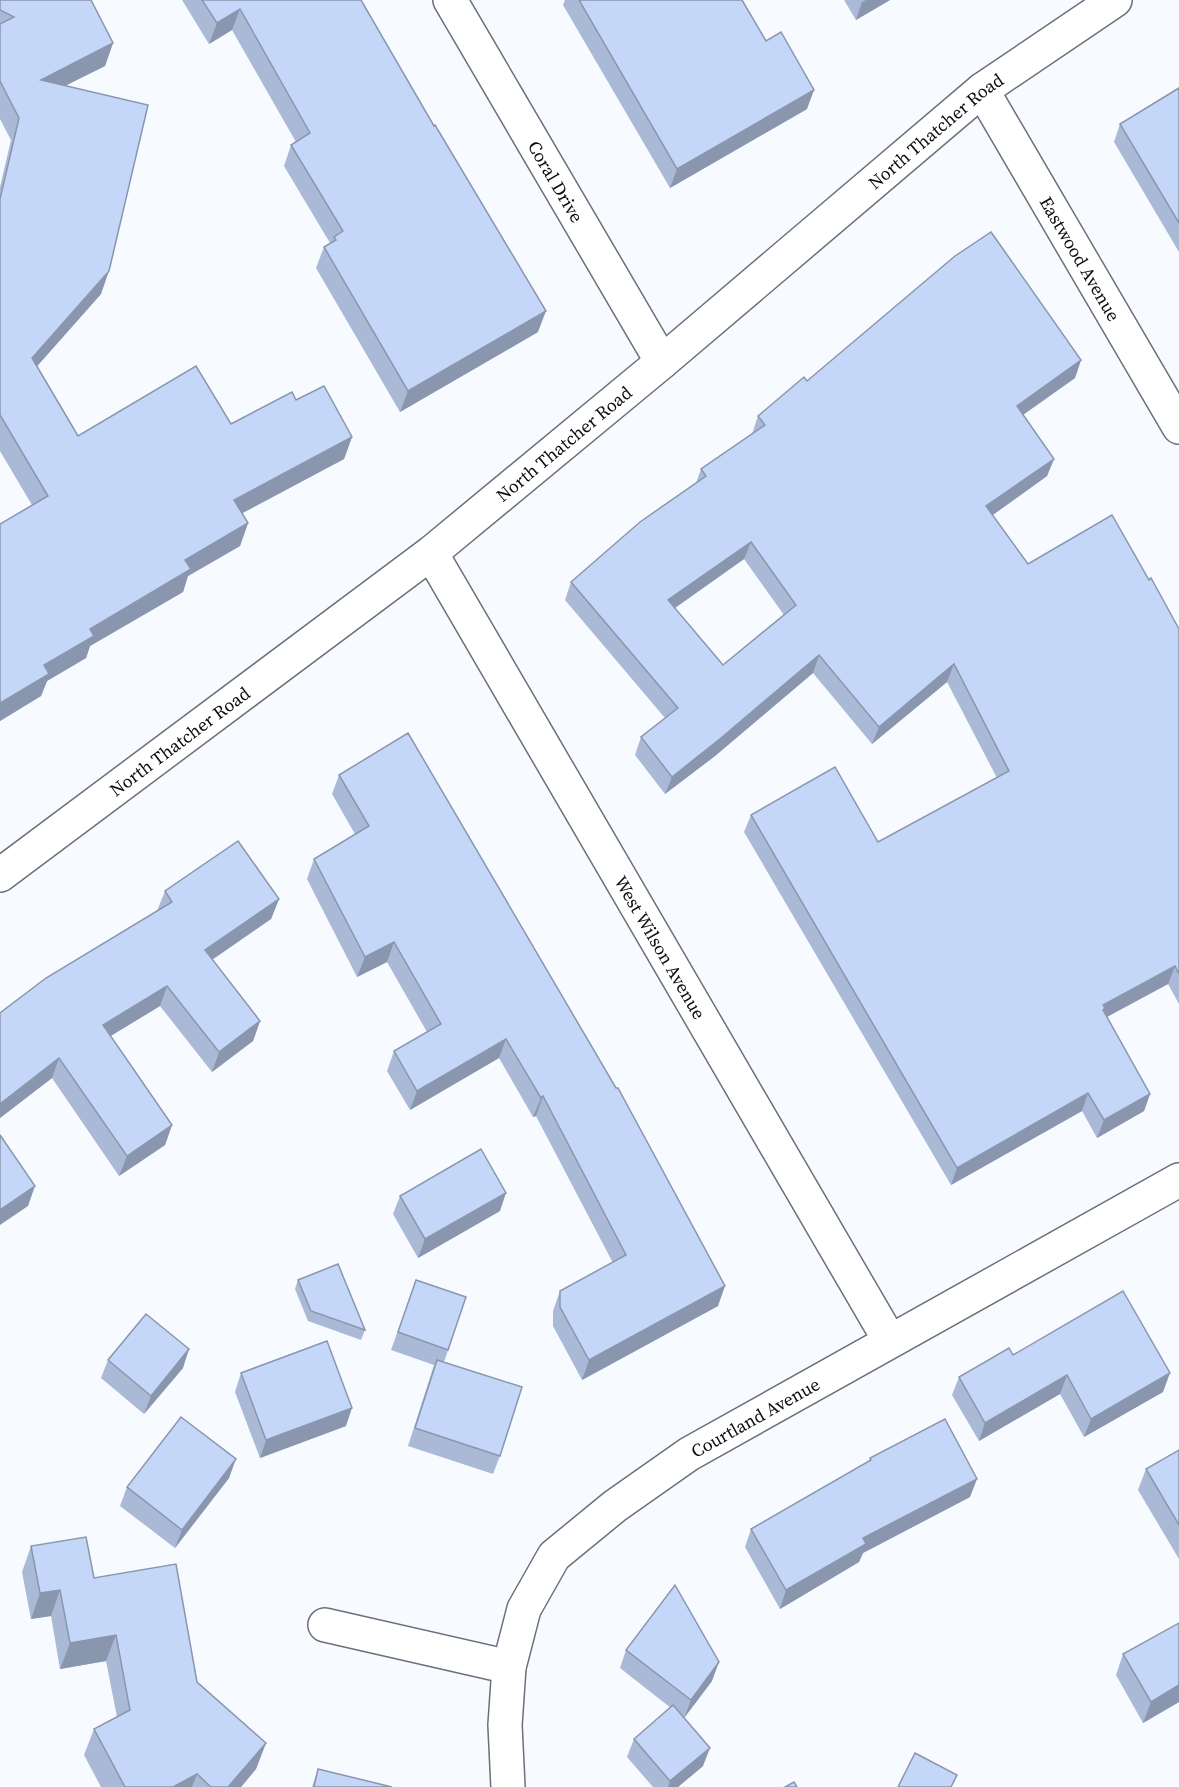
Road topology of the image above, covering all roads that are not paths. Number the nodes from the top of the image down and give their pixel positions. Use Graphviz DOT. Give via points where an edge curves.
graph roads {
  1 [pos="450,0"];
  2 [pos="1115,0"];
  3 [pos="982,90"];
  4 [pos="662,362"];
  5 [pos="1179,427"];
  6 [pos="431,553"];
  7 [pos="0,875"];
  8 [pos="1176,1187"];
  9 [pos="890,1341"];
  10 [pos="324,1625"];
  11 [pos="509,1667"];
  12 [pos="508,1787"];
  1 -- 4 [label="street, Coral Drive"];
  2 -- 3 [label="street, North Thatcher Road"];
  3 -- 4 [label="street, North Thatcher Road"];
  3 -- 5 [label="street, Eastwood Avenue"];
  4 -- 6 [label="street, North Thatcher Road"];
  6 -- 7 [label="street, North Thatcher Road"];
  6 -- 9 [label="street, West Wilson Avenue"];
  8 -- 9 [label="street, Courtland Avenue"];
  9 -- 11 [label="street, Courtland Avenue" via="689,1454 615,1506 554,1556 524,1609"];
  10 -- 11 [label="street"];
  11 -- 12 [label="street, Courtland Avenue" via="505,1725"];
}
